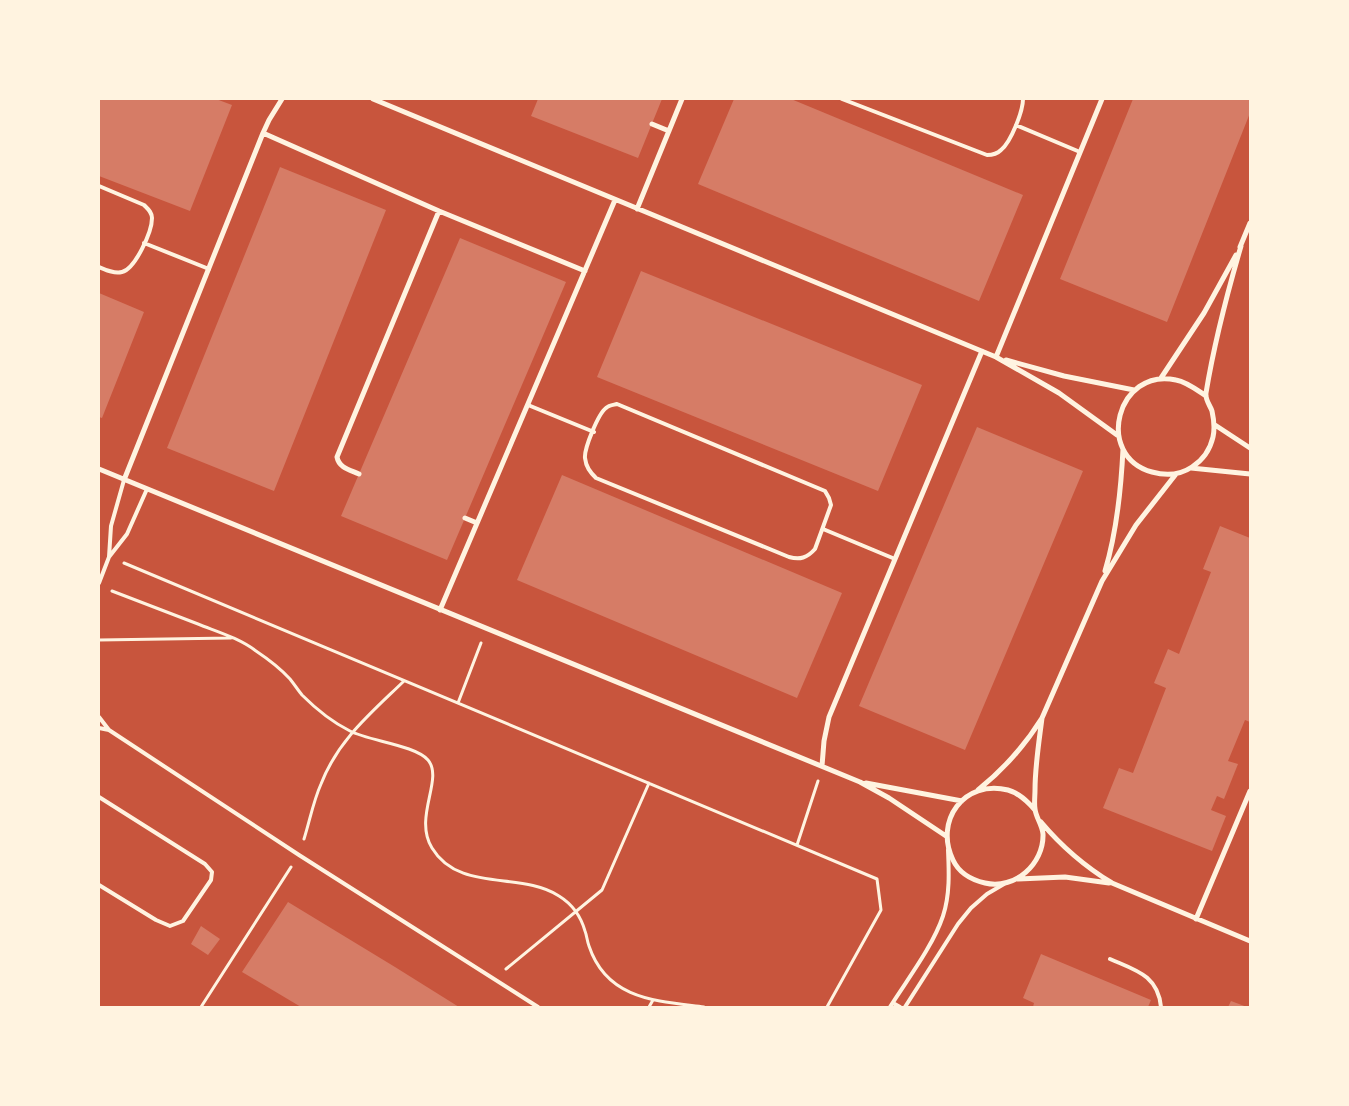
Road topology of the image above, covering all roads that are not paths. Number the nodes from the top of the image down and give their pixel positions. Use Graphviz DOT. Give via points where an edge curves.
graph roads {
  1 [pos="282,99"];
  2 [pos="373,99"];
  3 [pos="682,99"];
  4 [pos="842,99"];
  5 [pos="1023,99"];
  6 [pos="1102,99"];
  7 [pos="652,124"];
  8 [pos="1016,125"];
  9 [pos="669,131"];
  10 [pos="263,133"];
  11 [pos="1080,152"];
  12 [pos="99,186"];
  13 [pos="615,200"];
  14 [pos="637,209"];
  15 [pos="439,210"];
  16 [pos="1250,223"];
  17 [pos="144,243"];
  18 [pos="1241,246"];
  19 [pos="99,267"];
  20 [pos="209,269"];
  21 [pos="585,271"];
  22 [pos="982,352"];
  23 [pos="996,358"];
  24 [pos="1161,378"];
  25 [pos="1134,390"];
  26 [pos="1206,396"];
  27 [pos="528,405"];
  28 [pos="1215,425"];
  29 [pos="594,432"];
  30 [pos="1117,435"];
  31 [pos="1123,448"];
  32 [pos="1250,448"];
  33 [pos="1191,468"];
  34 [pos="99,469"];
  35 [pos="359,474"];
  36 [pos="1176,474"];
  37 [pos="1250,474"];
  38 [pos="124,480"];
  39 [pos="147,489"];
  40 [pos="465,518"];
  41 [pos="477,523"];
  42 [pos="823,529"];
  43 [pos="109,557"];
  44 [pos="895,559"];
  45 [pos="1102,581"];
  46 [pos="99,582"];
  47 [pos="440,610"];
  48 [pos="99,717"];
  49 [pos="1042,718"];
  50 [pos="99,728"];
  51 [pos="109,730"];
  52 [pos="822,766"];
  53 [pos="860,782"];
  54 [pos="1250,791"];
  55 [pos="976,792"];
  56 [pos="99,797"];
  57 [pos="962,801"];
  58 [pos="1035,810"];
  59 [pos="1041,822"];
  60 [pos="946,836"];
  61 [pos="948,850"];
  62 [pos="1018,879"];
  63 [pos="1005,883"];
  64 [pos="1112,883"];
  65 [pos="99,885"];
  66 [pos="1196,918"];
  67 [pos="1250,941"];
  68 [pos="1110,959"];
  69 [pos="893,1003"];
  70 [pos="538,1007"];
  71 [pos="890,1007"];
  72 [pos="900,1007"];
  73 [pos="905,1007"];
  74 [pos="1161,1007"];
  1 -- 10 [label="street"];
  2 -- 13 [label="street"];
  3 -- 9 [label="street"];
  4 -- 8 [label="lane" via="987,155 1001,151"];
  5 -- 8 [label="lane"];
  6 -- 11 [label="street"];
  7 -- 9 [label="street"];
  8 -- 11 [label="lane"];
  9 -- 14 [label="street"];
  10 -- 15 [label="street"];
  10 -- 20 [label="street"];
  11 -- 23 [label="street"];
  12 -- 17 [label="lane" via="144,204 150,210 152,218"];
  13 -- 14 [label="street"];
  13 -- 21 [label="street"];
  14 -- 22 [label="street"];
  15 -- 21 [label="street"];
  15 -- 35 [label="street" via="337,457 342,466"];
  16 -- 18 [label="street"];
  17 -- 19 [label="lane" via="129,269 115,273"];
  17 -- 20 [label="lane"];
  18 -- 24 [label="street" via="1204,313"];
  18 -- 26 [label="street"];
  20 -- 38 [label="street"];
  21 -- 27 [label="street"];
  22 -- 23 [label="street"];
  22 -- 44 [label="street"];
  23 -- 25 [label="street"];
  23 -- 30 [label="street" via="1059,393"];
  24 -- 25 [label="street"];
  24 -- 26 [label="street" via="1178,380"];
  25 -- 30 [label="street" via="1124,403"];
  26 -- 28 [label="street"];
  27 -- 29 [label="lane"];
  27 -- 41 [label="street"];
  28 -- 32 [label="street"];
  28 -- 33 [label="street" via="1209,450"];
  29 -- 42 [label="lane" via="605,408 617,404 818,487 825,491 831,505"];
  29 -- 42 [label="lane" via="585,457 586,465 596,478 796,559 810,555"];
  30 -- 31 [label="street"];
  31 -- 36 [label="street" via="1132,461 1145,470"];
  31 -- 45 [label="street" via="1118,515"];
  33 -- 36 [label="street"];
  33 -- 37 [label="street"];
  34 -- 38 [label="street"];
  36 -- 45 [label="street" via="1136,525"];
  38 -- 39 [label="street"];
  38 -- 43 [label="lane" via="111,526"];
  39 -- 43 [label="lane" via="127,534"];
  39 -- 47 [label="street"];
  40 -- 41 [label="street"];
  41 -- 47 [label="street"];
  42 -- 44 [label="lane"];
  43 -- 46 [label="lane"];
  44 -- 52 [label="street" via="829,716"];
  45 -- 49 [label="street"];
  47 -- 52 [label="street"];
  48 -- 51 [label="lane"];
  49 -- 55 [label="street" via="1013,759"];
  49 -- 58 [label="street"];
  50 -- 51 [label="lane"];
  51 -- 70 [label="lane"];
  52 -- 53 [label="street"];
  53 -- 57 [label="street"];
  53 -- 60 [label="street"];
  54 -- 66 [label="street"];
  55 -- 57 [label="street"];
  55 -- 58 [label="street" via="992,788 1008,790 1024,798"];
  56 -- 65 [label="lane" via="212,872 211,880 183,921 170,926"];
  57 -- 60 [label="street" via="953,811"];
  58 -- 59 [label="street"];
  59 -- 62 [label="street" via="1042,848 1028,871"];
  59 -- 64 [label="street" via="1073,856"];
  60 -- 61 [label="street"];
  61 -- 63 [label="street" via="954,864 976,881"];
  61 -- 69 [label="lane" via="948,894 943,916"];
  62 -- 63 [label="street"];
  62 -- 64 [label="street" via="1065,877"];
  63 -- 73 [label="lane" via="987,894 958,924"];
  64 -- 66 [label="street"];
  66 -- 67 [label="street"];
  68 -- 74 [label="lane" via="1141,973 1152,982 1160,996"];
  69 -- 71 [label="lane"];
  69 -- 72 [label="lane"];
}
